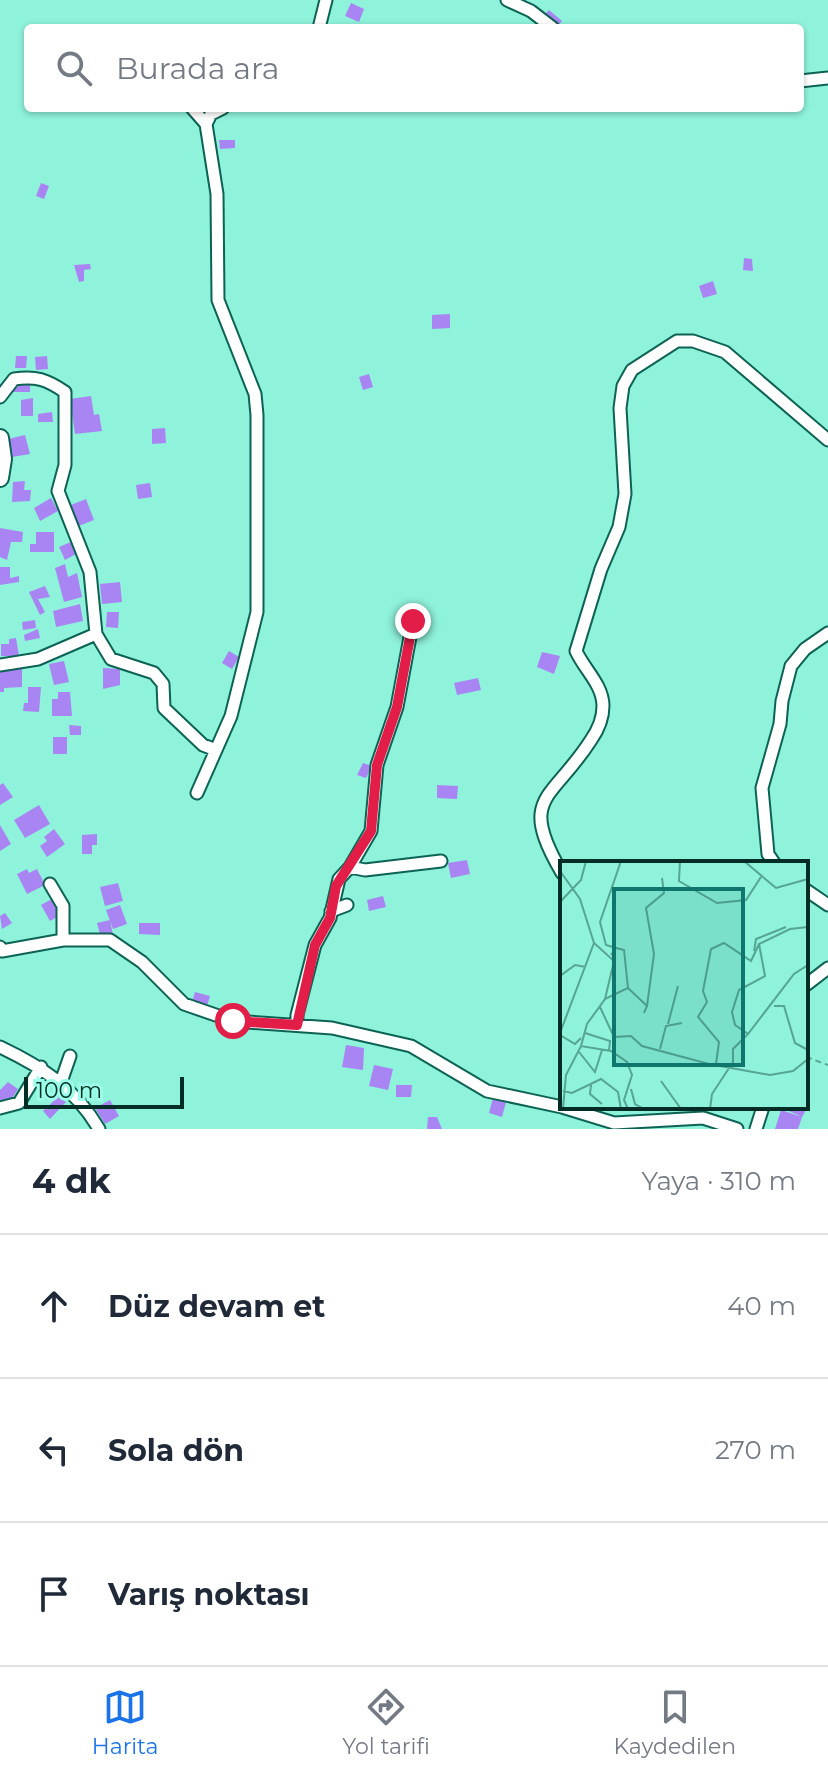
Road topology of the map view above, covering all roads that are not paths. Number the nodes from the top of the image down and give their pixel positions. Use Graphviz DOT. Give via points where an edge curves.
graph roads {
  1 [pos="326,0"];
  2 [pos="507,0"];
  3 [pos="320,24"];
  4 [pos="548,24"];
  5 [pos="828,78"];
  6 [pos="804,81"];
  7 [pos="196,112"];
  8 [pos="215,112"];
  9 [pos="206,124"];
  10 [pos="0,375"];
  11 [pos="14,379"];
  12 [pos="0,397"];
  13 [pos="0,438"];
  14 [pos="828,440"];
  15 [pos="0,478"];
  16 [pos="413,621"];
  17 [pos="828,633"];
  18 [pos="96,634"];
  19 [pos="0,665"];
  20 [pos="216,750"];
  21 [pos="197,793"];
  22 [pos="441,861"];
  23 [pos="773,861"];
  24 [pos="350,867"];
  25 [pos="560,870"];
  26 [pos="50,884"];
  27 [pos="808,891"];
  28 [pos="347,905"];
  29 [pos="828,905"];
  30 [pos="331,911"];
  31 [pos="63,940"];
  32 [pos="1,950"];
  33 [pos="828,968"];
  34 [pos="808,983"];
  35 [pos="297,1025"];
  36 [pos="0,1047"];
  37 [pos="70,1056"];
  38 [pos="41,1067"];
  39 [pos="61,1082"];
  40 [pos="560,1107"];
  41 [pos="0,1108"];
  42 [pos="568,1109"];
  43 [pos="660,1109"];
  44 [pos="762,1109"];
  45 [pos="656,1120"];
  46 [pos="636,1126"];
  47 [pos="99,1129"];
  48 [pos="737,1129"];
  49 [pos="756,1129"];
  1 -- 3 [label="street"];
  2 -- 4 [label="street"];
  5 -- 6 [label="street"];
  7 -- 9 [label="street"];
  8 -- 9 [label="street"];
  9 -- 20 [label="street" via="217,194 218,300 255,394 257,415 257,612 231,716"];
  10 -- 11 [label="street"];
  11 -- 12 [label="street"];
  11 -- 18 [label="street" via="45,378 65,392 65,465 58,491 90,572"];
  13 -- 15 [label="main road"];
  14 -- 25 [label="street" via="710,345 677,341 632,370 620,408 626,463 621,516 576,651 599,687 604,704 601,723 541,803 546,845"];
  16 -- 24 [label="street" via="397,707 377,765 371,831"];
  17 -- 23 [label="street" via="791,666 762,788"];
  18 -- 19 [label="street" via="38,659"];
  18 -- 20 [label="street" via="111,659 154,673 163,684 164,708 203,745"];
  20 -- 21 [label="street"];
  22 -- 24 [label="street"];
  24 -- 30 [label="street" via="339,879"];
  26 -- 31 [label="street" via="63,906"];
  27 -- 29 [label="street"];
  28 -- 30 [label="street"];
  30 -- 35 [label="street" via="315,945"];
  31 -- 32 [label="street"];
  31 -- 35 [label="street" via="110,940 142,962 184,1004 233,1021"];
  33 -- 34 [label="street"];
  35 -- 40 [label="street" via="411,1046 487,1091"];
  36 -- 38 [label="street"];
  37 -- 39 [label="street"];
  38 -- 39 [label="street"];
  38 -- 41 [label="street" via="19,1103"];
  39 -- 47 [label="street"];
  42 -- 46 [label="street"];
  43 -- 45 [label="street"];
  44 -- 49 [label="street"];
  45 -- 46 [label="street"];
  45 -- 48 [label="street" via="703,1118"];
}
